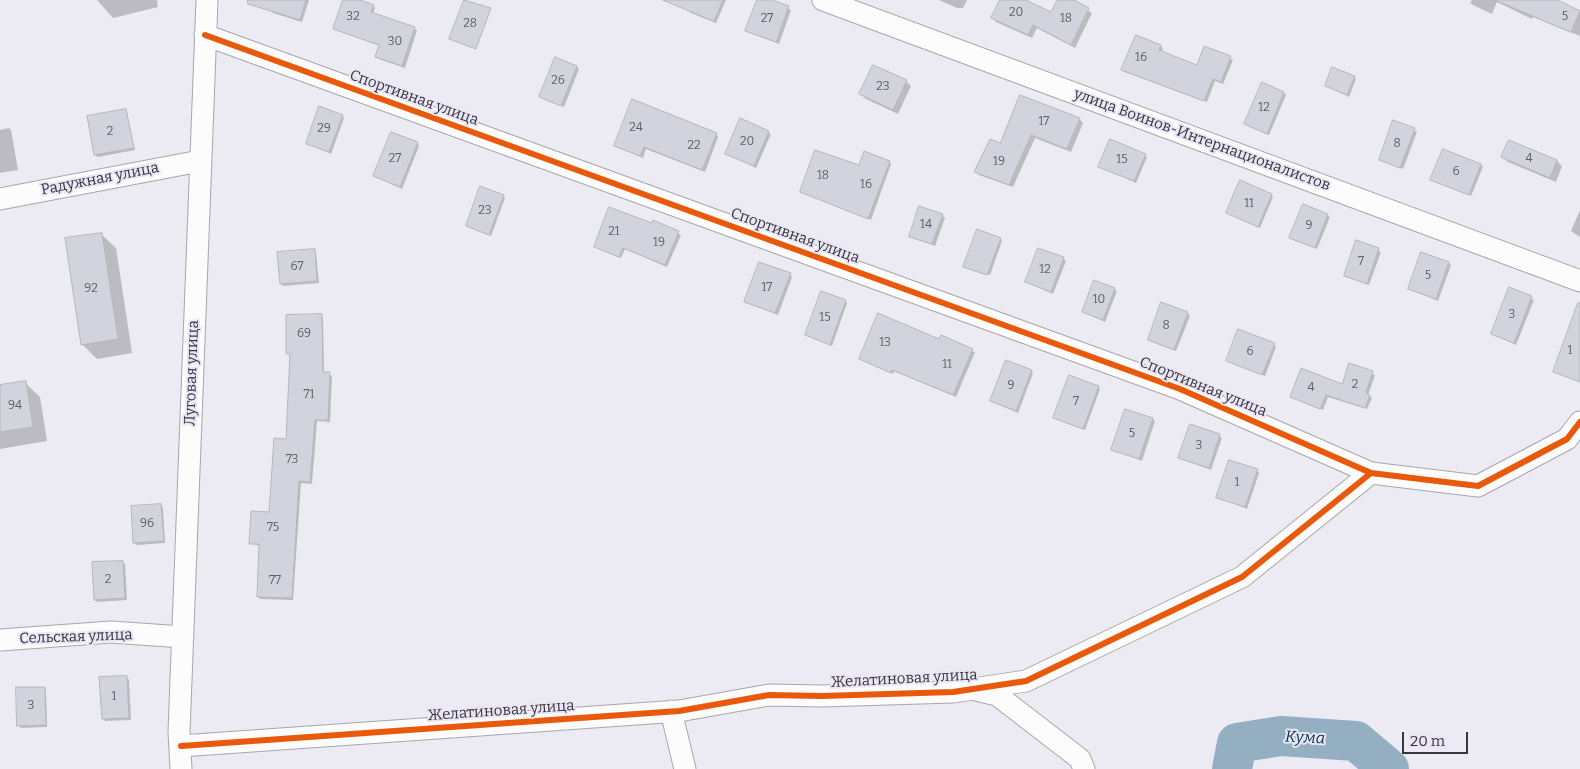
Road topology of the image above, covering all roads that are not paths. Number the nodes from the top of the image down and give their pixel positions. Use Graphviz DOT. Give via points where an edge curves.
graph roads {
  1 [pos="207,0"];
  2 [pos="823,0"];
  3 [pos="205,35"];
  4 [pos="200,161"];
  5 [pos="0,199"];
  6 [pos="1580,280"];
  7 [pos="1580,422"];
  8 [pos="1372,473"];
  9 [pos="183,637"];
  10 [pos="0,640"];
  11 [pos="972,689"];
  12 [pos="671,711"];
  13 [pos="181,746"];
  14 [pos="182,769"];
  15 [pos="685,769"];
  16 [pos="1084,769"];
  1 -- 3 [label="street, Луговая улица"];
  2 -- 6 [label="street, улица Воинов-Интернационалистов"];
  3 -- 4 [label="street, Луговая улица"];
  3 -- 8 [label="street, Спортивная улица" via="1180,389"];
  4 -- 5 [label="street, Радужная улица"];
  4 -- 9 [label="street, Луговая улица"];
  7 -- 8 [label="street" via="1567,439 1478,486"];
  8 -- 11 [label="street, Желатиновая улица" via="1242,577 1026,682"];
  9 -- 10 [label="street, Сельская улица" via="111,632"];
  9 -- 13 [label="street, Луговая улица"];
  11 -- 12 [label="street, Желатиновая улица" via="822,696 769,695"];
  11 -- 16 [label="street" via="998,696 1080,759"];
  12 -- 13 [label="street, Желатиновая улица"];
  12 -- 15 [label="street"];
  13 -- 14 [label="street, Луговая улица"];
}
